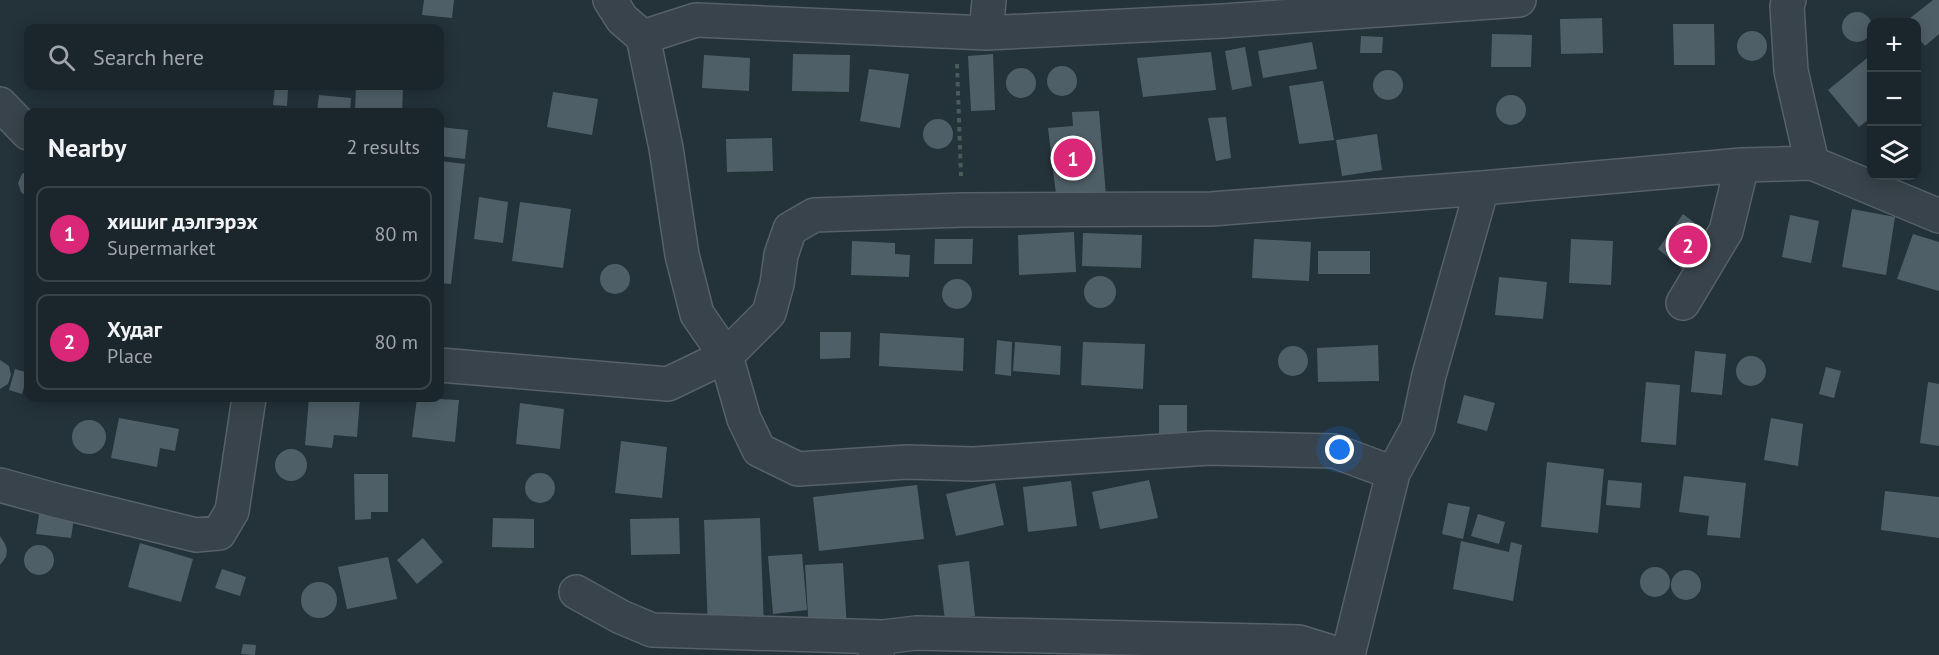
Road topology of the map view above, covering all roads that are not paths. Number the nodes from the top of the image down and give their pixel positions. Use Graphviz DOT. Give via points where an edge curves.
graph roads {
  1 [pos="610,0"];
  2 [pos="989,0"];
  3 [pos="1519,0"];
  4 [pos="1784,2"];
  5 [pos="971,33"];
  6 [pos="643,38"];
  7 [pos="0,104"];
  8 [pos="24,129"];
  9 [pos="1812,163"];
  10 [pos="1742,165"];
  11 [pos="1482,188"];
  12 [pos="1939,216"];
  13 [pos="1683,303"];
  14 [pos="726,356"];
  15 [pos="444,365"];
  16 [pos="248,402"];
  17 [pos="1393,473"];
  18 [pos="0,485"];
  19 [pos="576,592"];
  20 [pos="879,646"];
  21 [pos="1341,655"];
  22 [pos="1348,655"];
  1 -- 6 [label="street" via="622,19"];
  2 -- 5 [label="street"];
  3 -- 5 [label="street" via="1212,22"];
  4 -- 9 [label="street" via="1791,71"];
  5 -- 6 [label="street" via="696,20"];
  6 -- 14 [label="street" via="666,148 682,255 698,314"];
  7 -- 8 [label="street"];
  9 -- 10 [label="street"];
  9 -- 12 [label="street"];
  10 -- 11 [label="street"];
  10 -- 13 [label="street" via="1726,231"];
  11 -- 14 [label="street" via="1211,209 814,215 790,229 769,313"];
  11 -- 17 [label="street" via="1418,427"];
  14 -- 15 [label="street" via="668,384"];
  14 -- 17 [label="street" via="744,419 759,450 798,469 907,462 973,464 1209,448 1334,451"];
  16 -- 18 [label="street" via="232,511 219,534 196,535"];
  17 -- 22 [label="street"];
  19 -- 20 [label="street" via="652,630"];
  20 -- 21 [label="street" via="916,633 1299,642"];
}
